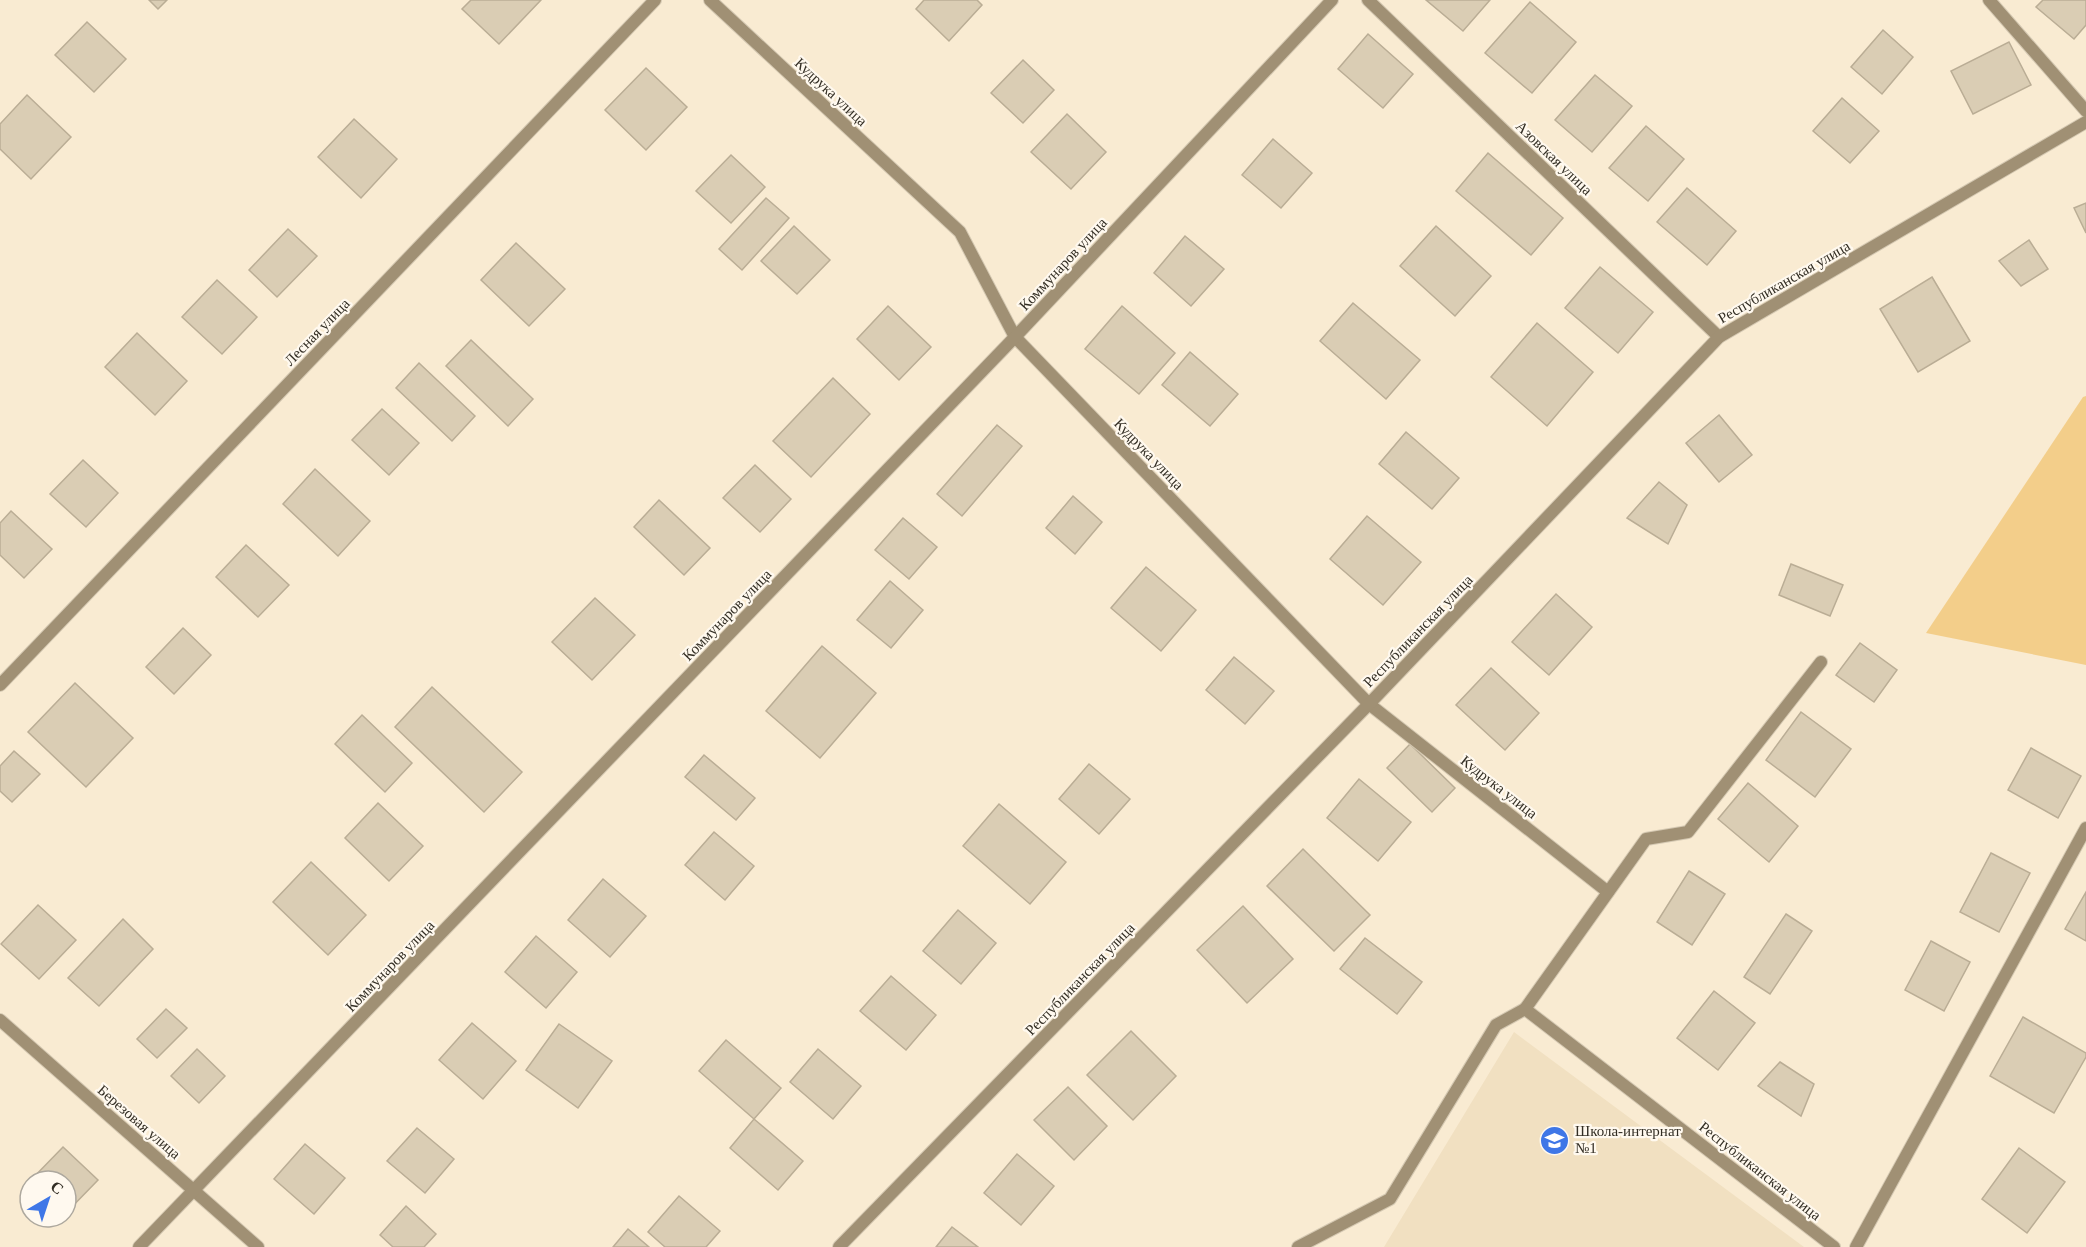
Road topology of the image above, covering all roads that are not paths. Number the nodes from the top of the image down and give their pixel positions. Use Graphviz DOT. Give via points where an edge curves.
graph roads {
  1 [pos="655,0"];
  2 [pos="710,0"];
  3 [pos="1332,0"];
  4 [pos="1368,0"];
  5 [pos="1989,0"];
  6 [pos="2086,111"];
  7 [pos="2086,122"];
  8 [pos="1015,337"];
  9 [pos="1719,337"];
  10 [pos="1821,662"];
  11 [pos="0,685"];
  12 [pos="1369,704"];
  13 [pos="2086,828"];
  14 [pos="1608,892"];
  15 [pos="1524,1009"];
  16 [pos="0,1020"];
  17 [pos="194,1191"];
  18 [pos="138,1247"];
  19 [pos="258,1247"];
  20 [pos="839,1247"];
  21 [pos="1298,1247"];
  22 [pos="1834,1247"];
  23 [pos="1856,1247"];
  1 -- 11 [label="street, Лесная улица"];
  2 -- 8 [label="street, Кудрука улица" via="960,232"];
  3 -- 8 [label="street, Коммунаров улица"];
  4 -- 9 [label="street, Азовская улица"];
  5 -- 6 [label="street"];
  7 -- 9 [label="street, Республиканская улица"];
  8 -- 12 [label="street, Кудрука улица"];
  8 -- 17 [label="street, Коммунаров улица"];
  9 -- 12 [label="street, Республиканская улица"];
  10 -- 14 [label="street" via="1688,832 1646,839"];
  12 -- 14 [label="street, Кудрука улица"];
  12 -- 20 [label="street, Республиканская улица"];
  13 -- 23 [label="street"];
  14 -- 15 [label="street"];
  15 -- 21 [label="street" via="1496,1025 1390,1199"];
  15 -- 22 [label="street, Республиканская улица"];
  16 -- 17 [label="street, Березовая улица"];
  17 -- 18 [label="street, Коммунаров улица"];
  17 -- 19 [label="street, Березовая улица"];
}
